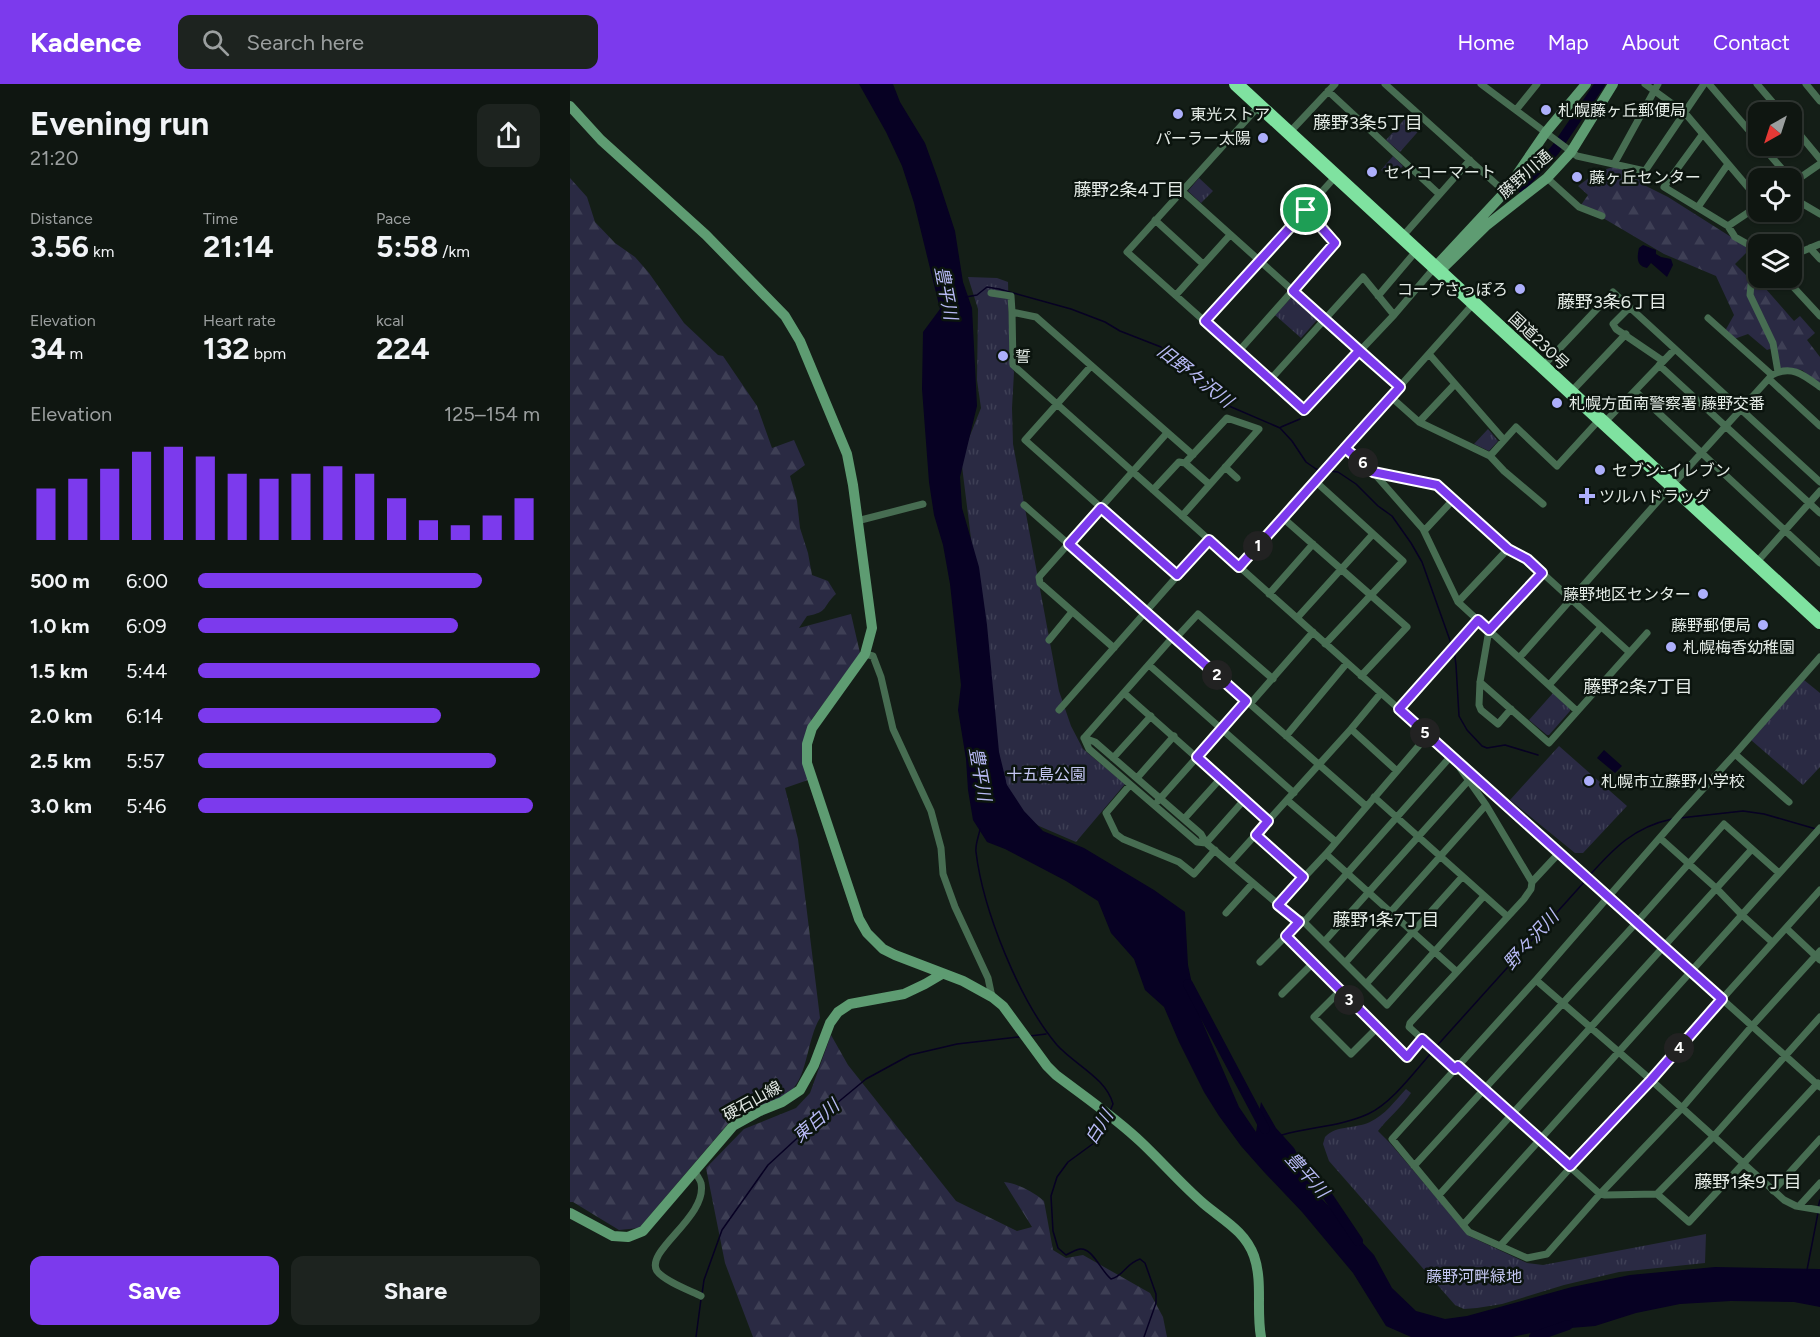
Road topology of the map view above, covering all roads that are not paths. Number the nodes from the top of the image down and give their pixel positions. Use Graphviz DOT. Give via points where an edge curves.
graph roads {
  1 [pos="1236,84"];
  2 [pos="1335,84"];
  3 [pos="1385,84"];
  4 [pos="1537,84"];
  5 [pos="1586,84"];
  6 [pos="1613,84"];
  7 [pos="1645,84"];
  8 [pos="1704,84"];
  9 [pos="1709,84"];
  10 [pos="1757,84"];
  11 [pos="1806,84"];
  12 [pos="1485,85"];
  13 [pos="1656,87"];
  14 [pos="1328,91"];
  15 [pos="1820,101"];
  16 [pos="1772,102"];
  17 [pos="570,106"];
  18 [pos="1259,106"];
  19 [pos="1516,110"];
  20 [pos="1685,113"];
  21 [pos="1748,129"];
  22 [pos="1289,133"];
  23 [pos="1549,134"];
  24 [pos="1702,135"];
  25 [pos="1802,140"];
  26 [pos="1570,151"];
  27 [pos="1770,156"];
  28 [pos="1470,160"];
  29 [pos="1614,164"];
  30 [pos="1728,164"];
  31 [pos="1819,164"];
  32 [pos="1780,168"];
  33 [pos="1802,174"];
  34 [pos="1336,176"];
  35 [pos="1547,178"];
  36 [pos="1748,187"];
  37 [pos="1182,190"];
  38 [pos="1505,192"];
  39 [pos="1440,194"];
  40 [pos="1802,203"];
  41 [pos="1698,207"];
  42 [pos="1306,210"];
  43 [pos="1748,213"];
  44 [pos="1820,214"];
  45 [pos="1602,216"];
  46 [pos="1155,220"];
  47 [pos="1728,226"];
  48 [pos="1230,235"];
  49 [pos="1402,237"];
  50 [pos="1748,244"];
  51 [pos="1820,244"];
  52 [pos="1810,248"];
  53 [pos="1417,250"];
  54 [pos="1802,251"];
  55 [pos="1820,259"];
  56 [pos="1259,260"];
  57 [pos="1203,264"];
  58 [pos="1437,269"];
  59 [pos="1751,288"];
  60 [pos="1794,288"];
  61 [pos="1293,291"];
  62 [pos="992,293"];
  63 [pos="1176,295"];
  64 [pos="1378,296"];
  65 [pos="1474,303"];
  66 [pos="1630,307"];
  67 [pos="1012,312"];
  68 [pos="1394,315"];
  69 [pos="1820,316"];
  70 [pos="1708,318"];
  71 [pos="1324,320"];
  72 [pos="1205,321"];
  73 [pos="1626,334"];
  74 [pos="1675,349"];
  75 [pos="1359,351"];
  76 [pos="1238,352"];
  77 [pos="1429,354"];
  78 [pos="1661,363"];
  79 [pos="1091,366"];
  80 [pos="1543,366"];
  81 [pos="1773,375"];
  82 [pos="1270,381"];
  83 [pos="1455,384"];
  84 [pos="1400,387"];
  85 [pos="1820,387"];
  86 [pos="1635,391"];
  87 [pos="1571,392"];
  88 [pos="1391,397"];
  89 [pos="1056,405"];
  90 [pos="1741,409"];
  91 [pos="1602,421"];
  92 [pos="1419,422"];
  93 [pos="1726,425"];
  94 [pos="1820,426"];
  95 [pos="1167,433"];
  96 [pos="1504,440"];
  97 [pos="1345,448"];
  98 [pos="1702,453"];
  99 [pos="1193,455"];
  100 [pos="1490,456"];
  101 [pos="1185,463"];
  102 [pos="1225,467"];
  103 [pos="1132,472"];
  104 [pos="1373,472"];
  105 [pos="1237,478"];
  106 [pos="1315,481"];
  107 [pos="1820,482"];
  108 [pos="1209,484"];
  109 [pos="1672,486"];
  110 [pos="1153,490"];
  111 [pos="1820,491"];
  112 [pos="1453,500"];
  113 [pos="1809,503"];
  114 [pos="923,504"];
  115 [pos="1542,504"];
  116 [pos="1024,505"];
  117 [pos="1101,508"];
  118 [pos="1820,513"];
  119 [pos="1182,516"];
  120 [pos="1283,518"];
  121 [pos="857,520"];
  122 [pos="1424,531"];
  123 [pos="1785,531"];
  124 [pos="1373,534"];
  125 [pos="1209,540"];
  126 [pos="1069,544"];
  127 [pos="1313,544"];
  128 [pos="1508,549"];
  129 [pos="1756,563"];
  130 [pos="1820,563"];
  131 [pos="1239,567"];
  132 [pos="1341,569"];
  133 [pos="1542,573"];
  134 [pos="1177,575"];
  135 [pos="1269,594"];
  136 [pos="1371,595"];
  137 [pos="1571,600"];
  138 [pos="1458,602"];
  139 [pos="1072,612"];
  140 [pos="1145,612"];
  141 [pos="1297,618"];
  142 [pos="1478,620"];
  143 [pos="1820,622"];
  144 [pos="1601,627"];
  145 [pos="1489,630"];
  146 [pos="1313,632"];
  147 [pos="1647,633"];
  148 [pos="1174,638"];
  149 [pos="1049,640"];
  150 [pos="1325,644"];
  151 [pos="1114,648"];
  152 [pos="1629,652"];
  153 [pos="865,654"];
  154 [pos="1519,658"];
  155 [pos="1819,660"];
  156 [pos="1347,663"];
  157 [pos="1149,665"];
  158 [pos="1361,676"];
  159 [pos="1273,679"];
  160 [pos="1480,682"];
  161 [pos="1549,685"];
  162 [pos="1124,693"];
  163 [pos="1381,693"];
  164 [pos="1248,703"];
  165 [pos="1399,709"];
  166 [pos="1511,709"];
  167 [pos="1059,710"];
  168 [pos="1578,711"];
  169 [pos="1151,716"];
  170 [pos="1222,729"];
  171 [pos="1351,729"];
  172 [pos="1428,735"];
  173 [pos="1174,736"];
  174 [pos="1286,736"];
  175 [pos="1084,738"];
  176 [pos="1735,754"];
  177 [pos="1451,756"];
  178 [pos="1197,757"];
  179 [pos="1113,758"];
  180 [pos="1318,765"];
  181 [pos="1397,771"];
  182 [pos="1137,778"];
  183 [pos="1221,778"];
  184 [pos="1469,780"];
  185 [pos="1130,785"];
  186 [pos="1294,793"];
  187 [pos="1374,797"];
  188 [pos="1160,799"];
  189 [pos="1245,799"];
  190 [pos="1287,800"];
  191 [pos="1789,802"];
  192 [pos="1155,805"];
  193 [pos="1486,805"];
  194 [pos="1366,806"];
  195 [pos="1397,817"];
  196 [pos="1184,819"];
  197 [pos="1268,821"];
  198 [pos="1820,828"];
  199 [pos="1256,835"];
  200 [pos="1418,837"];
  201 [pos="1660,838"];
  202 [pos="1336,842"];
  203 [pos="1206,843"];
  204 [pos="1752,849"];
  205 [pos="1215,850"];
  206 [pos="1559,853"];
  207 [pos="1326,854"];
  208 [pos="1440,856"];
  209 [pos="1230,864"];
  210 [pos="1688,864"];
  211 [pos="1347,873"];
  212 [pos="1779,873"];
  213 [pos="1303,877"];
  214 [pos="1462,877"];
  215 [pos="1532,882"];
  216 [pos="1252,884"];
  217 [pos="1716,888"];
  218 [pos="1820,890"];
  219 [pos="1369,892"];
  220 [pos="1484,896"];
  221 [pos="1609,897"];
  222 [pos="1278,905"];
  223 [pos="1391,912"];
  224 [pos="1226,913"];
  225 [pos="1742,915"];
  226 [pos="1506,916"];
  227 [pos="1301,922"];
  228 [pos="1637,922"];
  229 [pos="1786,928"];
  230 [pos="1412,931"];
  231 [pos="1286,936"];
  232 [pos="1324,942"];
  233 [pos="1773,942"];
  234 [pos="1664,946"];
  235 [pos="1435,951"];
  236 [pos="1818,955"];
  237 [pos="1260,962"];
  238 [pos="1313,963"];
  239 [pos="1345,963"];
  240 [pos="1456,970"];
  241 [pos="1692,972"];
  242 [pos="942,974"];
  243 [pos="1536,980"];
  244 [pos="1366,984"];
  245 [pos="1340,991"];
  246 [pos="1282,994"];
  247 [pos="992,997"];
  248 [pos="1722,999"];
  249 [pos="1563,1003"];
  250 [pos="1820,1017"];
  251 [pos="1752,1026"];
  252 [pos="1377,1028"];
  253 [pos="1591,1028"];
  254 [pos="1424,1041"];
  255 [pos="1619,1053"];
  256 [pos="1785,1056"];
  257 [pos="1456,1068"];
  258 [pos="1651,1080"];
  259 [pos="1819,1084"];
  260 [pos="1484,1089"];
  261 [pos="1682,1108"];
  262 [pos="1512,1114"];
  263 [pos="1713,1137"];
  264 [pos="1820,1139"];
  265 [pos="1540,1140"];
  266 [pos="1743,1164"];
  267 [pos="1414,1166"];
  268 [pos="1570,1166"];
  269 [pos="695,1171"];
  270 [pos="1820,1183"];
  271 [pos="1773,1191"];
  272 [pos="1600,1194"];
  273 [pos="1657,1194"];
  274 [pos="1439,1195"];
  275 [pos="1799,1206"];
  276 [pos="1820,1210"];
  277 [pos="570,1213"];
  278 [pos="1463,1225"];
  279 [pos="1500,1246"];
  280 [pos="702,1296"];
  281 [pos="1261,1337"];
  1 -- 18 [label="highway, 国道230号"];
  2 -- 14 [label="street"];
  3 -- 28 [label="street"];
  4 -- 19 [label="street"];
  5 -- 23 [label="street, 藤野川通"];
  6 -- 26 [label="street, 藤野川通"];
  7 -- 13 [label="street"];
  8 -- 20 [label="street"];
  9 -- 21 [label="street"];
  10 -- 16 [label="street"];
  11 -- 15 [label="street"];
  12 -- 19 [label="street"];
  13 -- 20 [label="street"];
  13 -- 29 [label="street"];
  14 -- 22 [label="street"];
  14 -- 39 [label="street"];
  17 -- 121 [label="street" via="785,316 800,341 847,454"];
  18 -- 22 [label="highway, 国道230号"];
  18 -- 37 [label="street"];
  19 -- 23 [label="street"];
  20 -- 24 [label="street"];
  20 -- 29 [label="street" via="1645,171"];
  22 -- 34 [label="highway, 国道230号"];
  23 -- 26 [label="street"];
  23 -- 38 [label="street, 藤野川通"];
  24 -- 30 [label="street"];
  24 -- 41 [label="street" via="1665,187"];
  25 -- 31 [label="street"];
  26 -- 29 [label="street"];
  26 -- 35 [label="street, 藤野川通"];
  27 -- 32 [label="street"];
  28 -- 38 [label="street"];
  28 -- 39 [label="street"];
  30 -- 36 [label="street"];
  30 -- 41 [label="street"];
  31 -- 33 [label="street"];
  34 -- 42 [label="street"];
  34 -- 49 [label="highway, 国道230号"];
  35 -- 45 [label="street" via="1580,207"];
  35 -- 58 [label="street, 藤野川通"];
  37 -- 46 [label="street"];
  37 -- 48 [label="street"];
  38 -- 58 [label="street, 藤野川通"];
  39 -- 49 [label="street"];
  40 -- 44 [label="street"];
  41 -- 47 [label="street"];
  42 -- 56 [label="street"];
  42 -- 61 [label="street" via="1335,243"];
  43 -- 47 [label="street"];
  46 -- 57 [label="street"];
  46 -- 63 [label="street" via="1127,252"];
  47 -- 50 [label="street" via="1735,237"];
  48 -- 56 [label="street"];
  48 -- 57 [label="street"];
  49 -- 53 [label="highway, 国道230号"];
  51 -- 52 [label="street"];
  52 -- 54 [label="street"];
  52 -- 55 [label="street"];
  53 -- 58 [label="highway, 国道230号"];
  53 -- 64 [label="street"];
  56 -- 61 [label="street"];
  56 -- 72 [label="street"];
  57 -- 63 [label="street"];
  58 -- 65 [label="highway, 国道230号"];
  58 -- 68 [label="street"];
  59 -- 81 [label="street" via="1750,295 1773,343"];
  60 -- 69 [label="street"];
  61 -- 71 [label="street"];
  61 -- 76 [label="street"];
  62 -- 67 [label="street" via="1011,296"];
  63 -- 72 [label="street"];
  64 -- 68 [label="street"];
  64 -- 71 [label="street" via="1362,277"];
  65 -- 77 [label="street"];
  65 -- 80 [label="highway, 国道230号"];
  66 -- 73 [label="street" via="1614,324"];
  66 -- 74 [label="street"];
  66 -- 80 [label="street" via="1613,292"];
  67 -- 79 [label="street" via="1036,317"];
  67 -- 89 [label="street" via="1012,366"];
  68 -- 75 [label="street"];
  70 -- 81 [label="street"];
  71 -- 75 [label="street"];
  71 -- 82 [label="street"];
  72 -- 76 [label="street"];
  73 -- 78 [label="street"];
  73 -- 87 [label="street"];
  74 -- 78 [label="street"];
  74 -- 90 [label="street"];
  75 -- 82 [label="street" via="1304,410"];
  75 -- 84 [label="street"];
  76 -- 82 [label="street"];
  77 -- 83 [label="street"];
  77 -- 84 [label="street"];
  78 -- 86 [label="street"];
  78 -- 93 [label="street"];
  79 -- 89 [label="street"];
  79 -- 95 [label="street"];
  80 -- 87 [label="highway, 国道230号"];
  81 -- 85 [label="street" via="1792,371"];
  81 -- 90 [label="street"];
  81 -- 94 [label="street"];
  83 -- 92 [label="street"];
  83 -- 96 [label="street"];
  84 -- 88 [label="street"];
  86 -- 91 [label="street"];
  86 -- 98 [label="street"];
  87 -- 91 [label="highway, 国道230号"];
  88 -- 92 [label="street"];
  88 -- 97 [label="street"];
  89 -- 103 [label="street"];
  89 -- 117 [label="street" via="1025,440"];
  90 -- 93 [label="street"];
  90 -- 107 [label="street"];
  91 -- 96 [label="street" via="1557,466 1516,428"];
  91 -- 109 [label="highway, 国道230号"];
  92 -- 100 [label="street"];
  93 -- 98 [label="street"];
  93 -- 113 [label="street"];
  95 -- 99 [label="street"];
  95 -- 103 [label="street"];
  96 -- 100 [label="street"];
  97 -- 104 [label="street"];
  97 -- 106 [label="street"];
  98 -- 109 [label="street"];
  98 -- 123 [label="street"];
  99 -- 101 [label="street"];
  99 -- 102 [label="street" via="1227,418 1259,429"];
  100 -- 115 [label="street"];
  101 -- 108 [label="street"];
  101 -- 110 [label="street" via="1179,462"];
  102 -- 105 [label="street"];
  102 -- 108 [label="street"];
  103 -- 110 [label="street"];
  103 -- 117 [label="street"];
  104 -- 112 [label="street" via="1437,485"];
  104 -- 122 [label="street"];
  106 -- 120 [label="street"];
  106 -- 124 [label="street"];
  108 -- 119 [label="street"];
  109 -- 129 [label="highway, 国道230号"];
  109 -- 137 [label="street"];
  110 -- 119 [label="street"];
  111 -- 113 [label="street"];
  112 -- 122 [label="street"];
  112 -- 128 [label="street"];
  113 -- 118 [label="street"];
  113 -- 123 [label="street"];
  114 -- 121 [label="street"];
  116 -- 126 [label="street"];
  117 -- 126 [label="street"];
  117 -- 134 [label="street"];
  119 -- 125 [label="street"];
  120 -- 127 [label="street"];
  120 -- 131 [label="street"];
  121 -- 153 [label="street" via="872,628"];
  122 -- 138 [label="street"];
  123 -- 129 [label="street"];
  123 -- 130 [label="street"];
  124 -- 132 [label="street"];
  124 -- 136 [label="street" via="1403,561"];
  125 -- 131 [label="street"];
  125 -- 134 [label="street"];
  126 -- 139 [label="street" via="1039,577 1040,583"];
  126 -- 140 [label="street"];
  127 -- 132 [label="street"];
  127 -- 135 [label="street"];
  128 -- 133 [label="street"];
  128 -- 138 [label="street"];
  129 -- 143 [label="highway, 国道230号"];
  131 -- 135 [label="street"];
  132 -- 136 [label="street"];
  132 -- 141 [label="street"];
  133 -- 137 [label="street"];
  133 -- 145 [label="street"];
  134 -- 140 [label="street"];
  135 -- 141 [label="street"];
  136 -- 150 [label="street"];
  136 -- 158 [label="street" via="1407,627"];
  137 -- 144 [label="street"];
  137 -- 154 [label="street"];
  138 -- 142 [label="street"];
  139 -- 149 [label="street"];
  139 -- 151 [label="street"];
  140 -- 148 [label="street"];
  140 -- 151 [label="street"];
  141 -- 146 [label="street"];
  142 -- 145 [label="street"];
  142 -- 165 [label="street"];
  144 -- 152 [label="street"];
  144 -- 161 [label="street"];
  145 -- 154 [label="street"];
  145 -- 160 [label="street"];
  146 -- 150 [label="street"];
  146 -- 159 [label="street"];
  147 -- 152 [label="street"];
  148 -- 157 [label="street"];
  148 -- 159 [label="street" via="1198,614"];
  148 -- 164 [label="street"];
  150 -- 156 [label="street"];
  151 -- 167 [label="street"];
  152 -- 168 [label="street"];
  153 -- 242 [label="street" via="812,728 807,763 867,933 889,952"];
  153 -- 247 [label="street" via="873,656 893,729 931,811 943,874 988,978"];
  154 -- 161 [label="street"];
  155 -- 176 [label="street"];
  156 -- 158 [label="street"];
  156 -- 174 [label="street"];
  157 -- 162 [label="street"];
  157 -- 170 [label="street"];
  158 -- 163 [label="street"];
  159 -- 164 [label="street"];
  160 -- 166 [label="street"];
  160 -- 166 [label="street" via="1481,710 1498,724"];
  161 -- 168 [label="street"];
  162 -- 169 [label="street"];
  162 -- 175 [label="street"];
  163 -- 165 [label="street"];
  163 -- 171 [label="street"];
  164 -- 170 [label="street"];
  164 -- 174 [label="street"];
  165 -- 172 [label="street"];
  166 -- 168 [label="street" via="1549,743"];
  169 -- 173 [label="street"];
  169 -- 179 [label="street"];
  170 -- 178 [label="street"];
  170 -- 186 [label="street"];
  171 -- 180 [label="street"];
  171 -- 181 [label="street"];
  172 -- 177 [label="street"];
  172 -- 181 [label="street"];
  173 -- 178 [label="street"];
  173 -- 182 [label="street"];
  174 -- 180 [label="street"];
  175 -- 179 [label="street"];
  175 -- 185 [label="street" via="1089,749"];
  176 -- 191 [label="street"];
  176 -- 201 [label="street"];
  177 -- 184 [label="street"];
  177 -- 195 [label="street"];
  177 -- 206 [label="street"];
  178 -- 183 [label="street"];
  178 -- 188 [label="street"];
  179 -- 182 [label="street"];
  180 -- 186 [label="street"];
  180 -- 194 [label="street"];
  181 -- 187 [label="street"];
  182 -- 188 [label="street"];
  183 -- 189 [label="street"];
  183 -- 196 [label="street"];
  184 -- 193 [label="street"];
  184 -- 200 [label="street"];
  185 -- 192 [label="street"];
  185 -- 205 [label="street" via="1106,813 1116,834 1179,862 1194,874"];
  186 -- 190 [label="street"];
  187 -- 194 [label="street"];
  187 -- 195 [label="street"];
  188 -- 192 [label="street"];
  188 -- 196 [label="street"];
  189 -- 197 [label="street"];
  189 -- 203 [label="street"];
  190 -- 197 [label="street"];
  190 -- 202 [label="street"];
  192 -- 203 [label="street" via="1197,842"];
  193 -- 208 [label="street"];
  193 -- 215 [label="street"];
  194 -- 202 [label="street"];
  195 -- 200 [label="street"];
  195 -- 211 [label="street"];
  196 -- 203 [label="street"];
  197 -- 199 [label="street"];
  198 -- 212 [label="street"];
  199 -- 209 [label="street"];
  199 -- 213 [label="street"];
  200 -- 208 [label="street"];
  200 -- 219 [label="street"];
  201 -- 210 [label="street"];
  201 -- 221 [label="street"];
  202 -- 207 [label="street"];
  203 -- 205 [label="street"];
  204 -- 210 [label="street" via="1724,824"];
  204 -- 212 [label="street"];
  204 -- 217 [label="street"];
  205 -- 209 [label="street"];
  206 -- 215 [label="street"];
  206 -- 221 [label="street"];
  207 -- 211 [label="street"];
  207 -- 213 [label="street"];
  208 -- 214 [label="street"];
  208 -- 223 [label="street"];
  209 -- 216 [label="street"];
  210 -- 217 [label="street"];
  210 -- 228 [label="street"];
  211 -- 219 [label="street"];
  211 -- 227 [label="street"];
  212 -- 225 [label="street"];
  213 -- 222 [label="street"];
  214 -- 220 [label="street"];
  214 -- 230 [label="street"];
  215 -- 226 [label="street" via="1531,889"];
  216 -- 222 [label="street"];
  216 -- 224 [label="street"];
  217 -- 225 [label="street"];
  217 -- 234 [label="street"];
  218 -- 229 [label="street"];
  219 -- 223 [label="street"];
  219 -- 232 [label="street"];
  220 -- 226 [label="street"];
  220 -- 235 [label="street"];
  221 -- 228 [label="street"];
  221 -- 243 [label="street"];
  222 -- 227 [label="street"];
  223 -- 230 [label="street"];
  223 -- 239 [label="street"];
  225 -- 233 [label="street"];
  225 -- 241 [label="street"];
  226 -- 240 [label="street"];
  227 -- 231 [label="street"];
  227 -- 232 [label="street"];
  228 -- 234 [label="street"];
  228 -- 249 [label="street"];
  229 -- 233 [label="street"];
  229 -- 236 [label="street"];
  230 -- 235 [label="street"];
  230 -- 244 [label="street"];
  231 -- 237 [label="street"];
  231 -- 238 [label="street"];
  232 -- 239 [label="street"];
  233 -- 248 [label="street"];
  234 -- 241 [label="street"];
  234 -- 253 [label="street"];
  235 -- 240 [label="street"];
  235 -- 244 [label="street" via="1387,1005"];
  236 -- 251 [label="street"];
  238 -- 245 [label="street"];
  238 -- 246 [label="street"];
  239 -- 244 [label="street"];
  240 -- 254 [label="street" via="1410,1023 1409,1027"];
  241 -- 248 [label="street"];
  241 -- 255 [label="street"];
  242 -- 247 [label="street"];
  242 -- 269 [label="street, 硬石山線" via="904,994 850,1004 838,1012 800,1090 733,1126"];
  243 -- 249 [label="street"];
  243 -- 257 [label="street"];
  245 -- 252 [label="street"];
  245 -- 252 [label="street" via="1314,1017 1351,1054"];
  247 -- 281 [label="street" via="1052,1071 1142,1143 1245,1239 1258,1274"];
  248 -- 251 [label="street"];
  248 -- 258 [label="street"];
  249 -- 253 [label="street"];
  249 -- 260 [label="street"];
  250 -- 256 [label="street"];
  251 -- 256 [label="street"];
  251 -- 261 [label="street"];
  252 -- 254 [label="street" via="1407,1057"];
  253 -- 255 [label="street"];
  253 -- 262 [label="street"];
  254 -- 257 [label="street"];
  255 -- 258 [label="street"];
  255 -- 265 [label="street"];
  256 -- 259 [label="street"];
  256 -- 263 [label="street"];
  257 -- 260 [label="street"];
  257 -- 267 [label="street" via="1392,1140"];
  258 -- 261 [label="street"];
  258 -- 268 [label="street"];
  259 -- 266 [label="street"];
  260 -- 262 [label="street"];
  260 -- 267 [label="street"];
  261 -- 263 [label="street"];
  261 -- 272 [label="street"];
  262 -- 265 [label="street"];
  262 -- 274 [label="street"];
  263 -- 266 [label="street"];
  263 -- 273 [label="street"];
  264 -- 271 [label="street"];
  265 -- 268 [label="street"];
  265 -- 278 [label="street"];
  266 -- 271 [label="street"];
  266 -- 273 [label="street" via="1689,1222"];
  267 -- 274 [label="street"];
  268 -- 272 [label="street"];
  268 -- 279 [label="street"];
  269 -- 277 [label="street, 硬石山線" via="643,1231 628,1237 613,1236"];
  269 -- 280 [label="street" via="701,1184 699,1203 662,1247 656,1266 668,1279"];
  270 -- 275 [label="street"];
  271 -- 275 [label="street"];
  272 -- 273 [label="street"];
  272 -- 279 [label="street" via="1547,1254 1527,1258"];
  274 -- 278 [label="street"];
  275 -- 276 [label="street"];
  278 -- 279 [label="street" via="1469,1232"];
}
